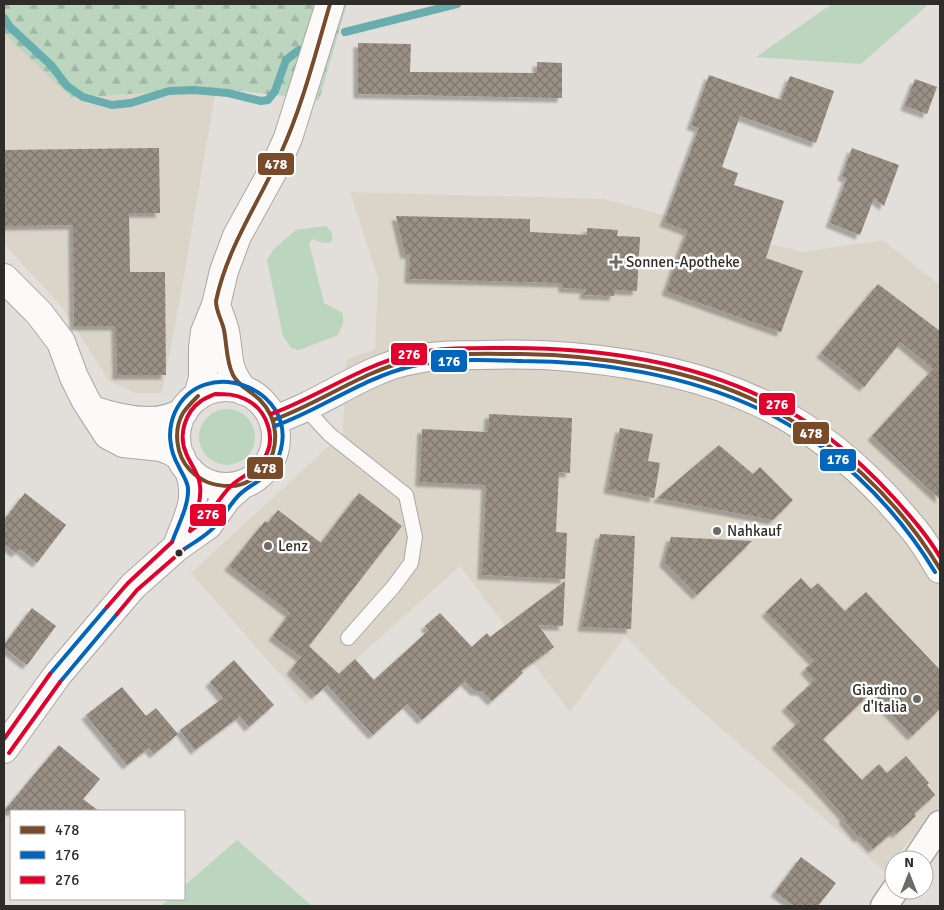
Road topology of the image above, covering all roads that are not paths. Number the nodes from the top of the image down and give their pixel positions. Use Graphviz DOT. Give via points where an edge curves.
graph roads {
  1 [pos="330,4"];
  2 [pos="4,278"];
  3 [pos="216,305"];
  4 [pos="244,390"];
  5 [pos="191,403"];
  6 [pos="305,408"];
  7 [pos="92,410"];
  8 [pos="273,420"];
  9 [pos="185,464"];
  10 [pos="243,484"];
  11 [pos="177,546"];
  12 [pos="940,569"];
  13 [pos="348,638"];
  14 [pos="4,749"];
  15 [pos="940,824"];
  16 [pos="923,850"];
  1 -- 3 [label="main road" via="288,138 237,236"];
  2 -- 7 [label="main road" via="40,313 61,342 74,377"];
  3 -- 4 [label="main road" via="229,366"];
  3 -- 5 [label="main road" via="205,332 203,378"];
  4 -- 5 [label="main road" via="217,388"];
  4 -- 8 [label="main road" via="262,402"];
  5 -- 7 [label="main road" via="170,418 146,420 120,418"];
  5 -- 9 [label="main road" via="178,424 176,437"];
  6 -- 8 [label="main road"];
  6 -- 12 [label="main road" via="390,366 453,355 546,354 659,369 734,390 767,405 840,452 912,526"];
  6 -- 13 [label="lane" via="329,434 406,494 415,537 411,563"];
  7 -- 9 [label="main road" via="103,429 115,440 161,447 171,451"];
  8 -- 10 [label="main road" via="276,442 272,458 258,476"];
  9 -- 10 [label="main road" via="197,477 210,484 227,487"];
  9 -- 11 [label="main road" via="194,487 194,498"];
  10 -- 11 [label="main road" via="227,498 208,526"];
  11 -- 14 [label="main road" via="132,586 58,674"];
  15 -- 16 [label="street"];
}
